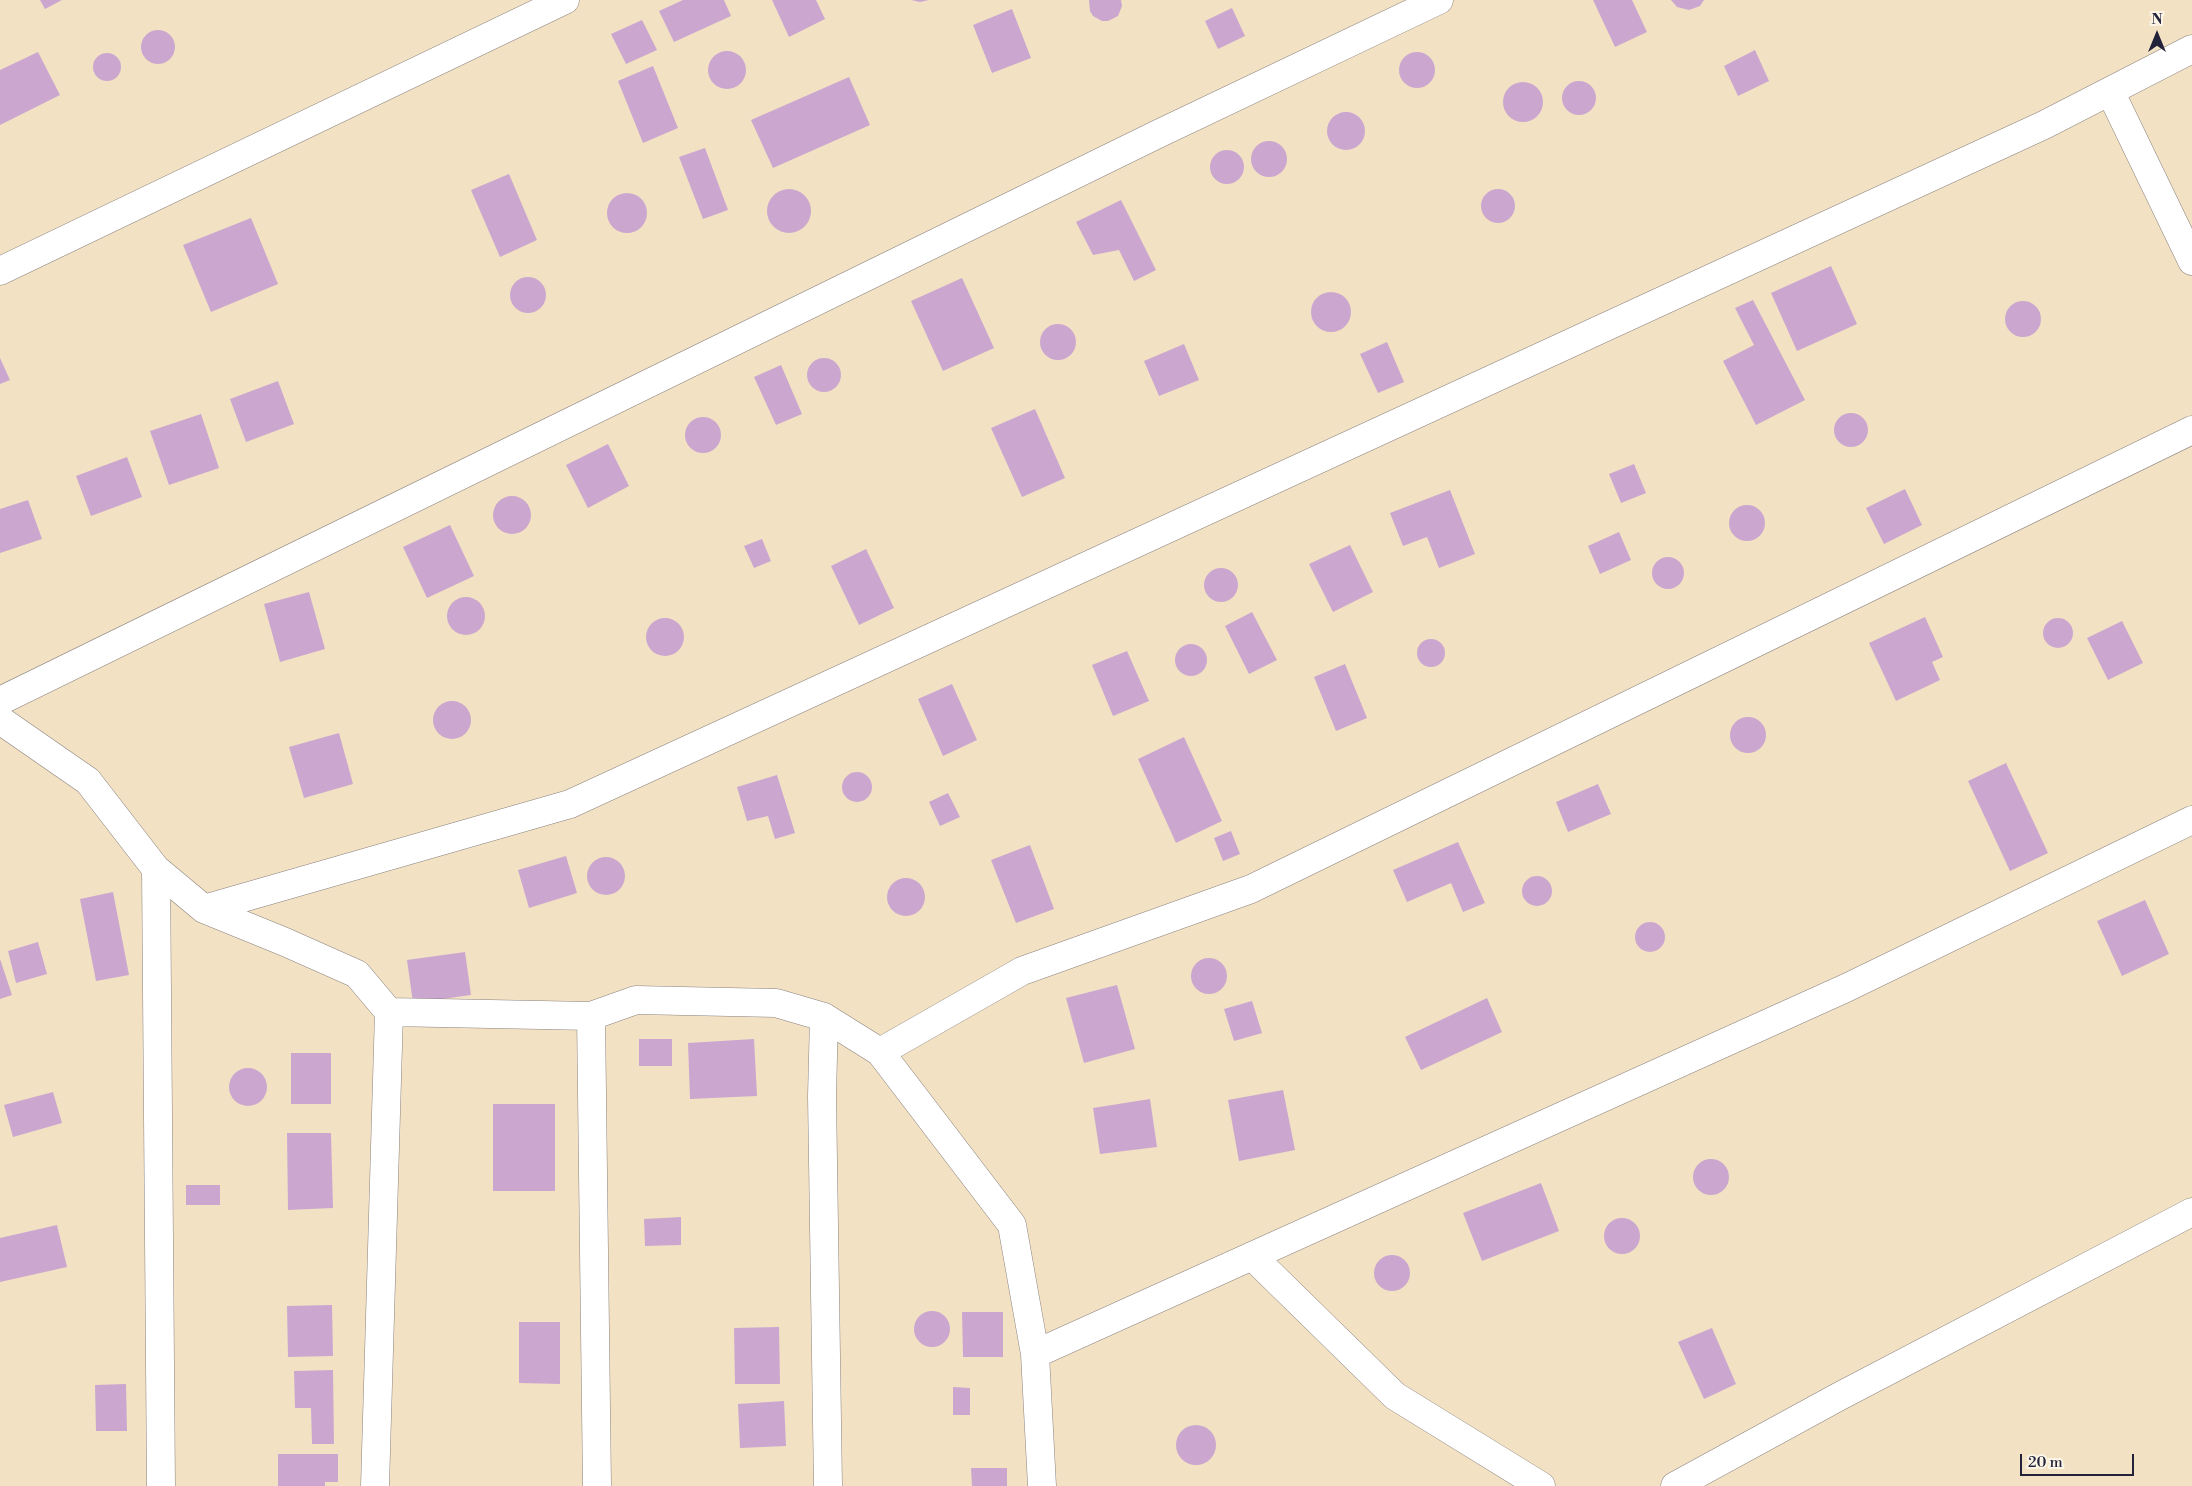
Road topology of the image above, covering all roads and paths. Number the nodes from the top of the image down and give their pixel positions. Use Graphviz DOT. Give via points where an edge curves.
graph roads {
  1 [pos="565,0"];
  2 [pos="1439,0"];
  3 [pos="2192,49"];
  4 [pos="2110,91"];
  5 [pos="2192,261"];
  6 [pos="0,271"];
  7 [pos="2192,430"];
  8 [pos="0,701"];
  9 [pos="0,720"];
  10 [pos="2192,820"];
  11 [pos="156,869"];
  12 [pos="204,909"];
  13 [pos="389,1012"];
  14 [pos="591,1016"];
  15 [pos="824,1017"];
  16 [pos="880,1052"];
  17 [pos="2192,1212"];
  18 [pos="1252,1256"];
  19 [pos="1035,1354"];
  20 [pos="162,1486"];
  21 [pos="376,1486"];
  22 [pos="598,1486"];
  23 [pos="828,1486"];
  24 [pos="1042,1486"];
  25 [pos="1541,1486"];
  26 [pos="1675,1486"];
  1 -- 6 [label="street"];
  2 -- 8 [label="street" via="1158,134"];
  3 -- 4 [label="street"];
  4 -- 5 [label="street"];
  4 -- 12 [label="street" via="2044,125 570,804"];
  7 -- 16 [label="street" via="1251,889 1022,971"];
  9 -- 11 [label="street" via="88,781"];
  10 -- 18 [label="street" via="1846,988"];
  11 -- 12 [label="street"];
  11 -- 20 [label="street"];
  12 -- 13 [label="street" via="357,974"];
  13 -- 14 [label="street"];
  13 -- 21 [label="street"];
  14 -- 15 [label="street" via="636,1000 776,1004"];
  14 -- 22 [label="street"];
  15 -- 16 [label="street"];
  15 -- 23 [label="street" via="822,1096"];
  16 -- 19 [label="street" via="1012,1225"];
  17 -- 26 [label="street"];
  18 -- 19 [label="street"];
  18 -- 25 [label="street" via="1395,1396"];
  19 -- 24 [label="street"];
}
